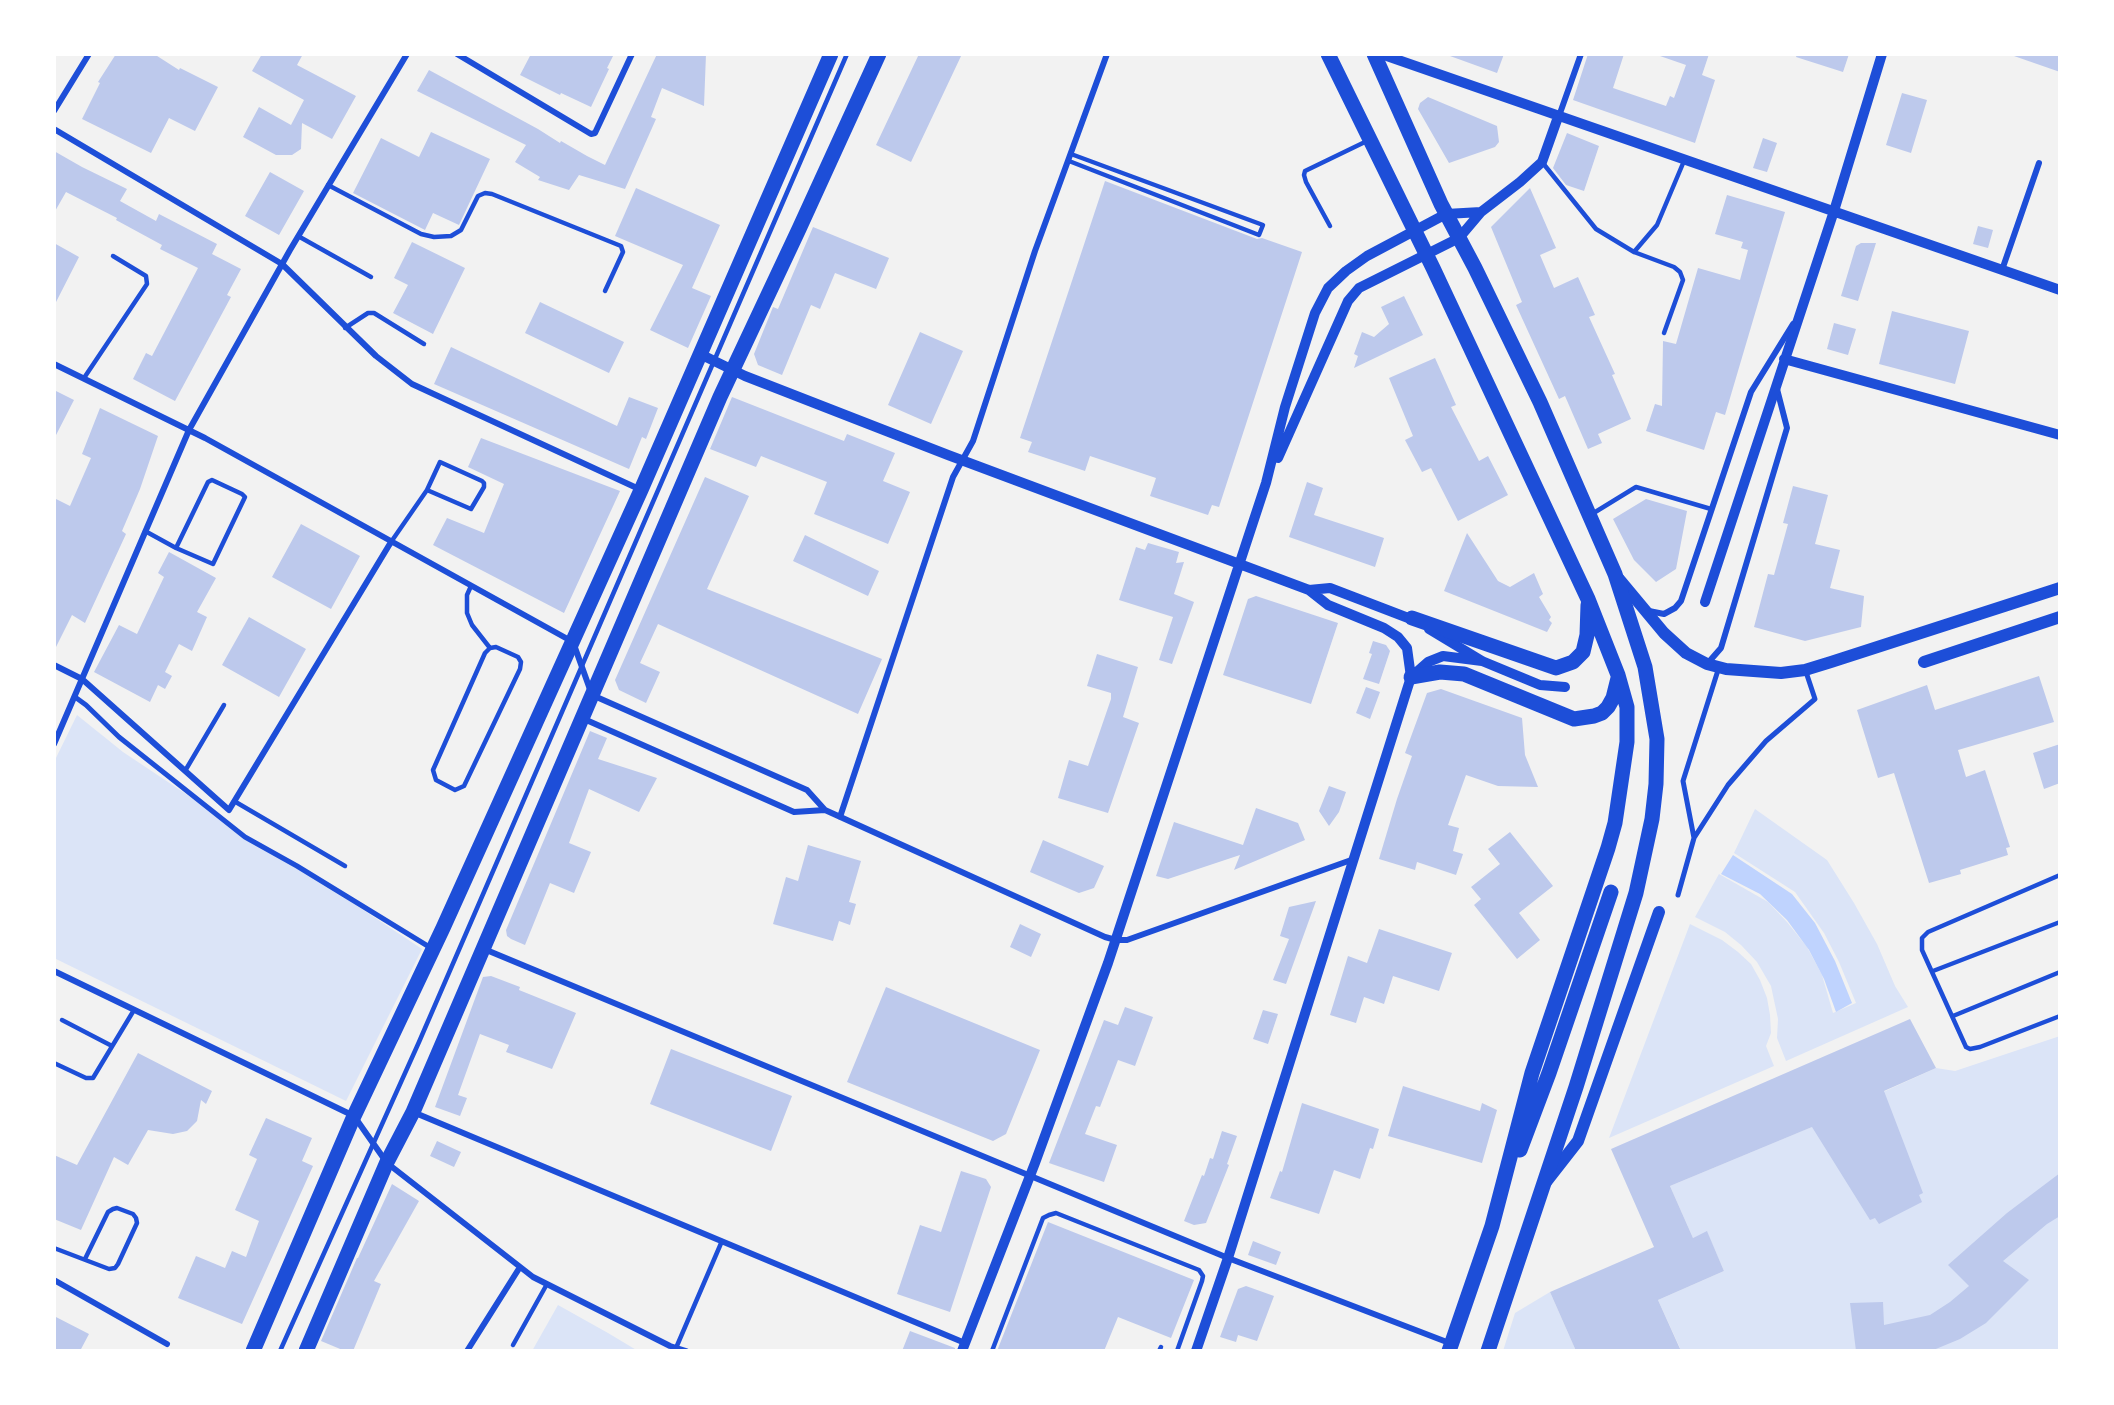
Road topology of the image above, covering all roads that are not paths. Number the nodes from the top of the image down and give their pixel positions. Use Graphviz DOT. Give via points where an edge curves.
graph roads {
  1 [pos="89,54"];
  2 [pos="407,54"];
  3 [pos="457,54"];
  4 [pos="632,54"];
  5 [pos="831,54"];
  6 [pos="847,54"];
  7 [pos="879,54"];
  8 [pos="1107,54"];
  9 [pos="1328,54"];
  10 [pos="1374,54"];
  11 [pos="1381,54"];
  12 [pos="1581,54"];
  13 [pos="1882,54"];
  14 [pos="54,111"];
  15 [pos="1558,117"];
  16 [pos="54,129"];
  17 [pos="1370,140"];
  18 [pos="1070,158"];
  19 [pos="1684,160"];
  20 [pos="1542,162"];
  21 [pos="2039,163"];
  22 [pos="328,185"];
  23 [pos="1834,211"];
  24 [pos="1481,212"];
  25 [pos="1446,214"];
  26 [pos="1330,226"];
  27 [pos="1413,230"];
  28 [pos="298,236"];
  29 [pos="1459,238"];
  30 [pos="1634,252"];
  31 [pos="1425,254"];
  32 [pos="113,256"];
  33 [pos="282,264"];
  34 [pos="2002,271"];
  35 [pos="371,277"];
  36 [pos="2060,290"];
  37 [pos="605,291"];
  38 [pos="1801,310"];
  39 [pos="345,328"];
  40 [pos="1664,333"];
  41 [pos="424,344"];
  42 [pos="707,357"];
  43 [pos="1784,359"];
  44 [pos="54,364"];
  45 [pos="732,370"];
  46 [pos="84,378"];
  47 [pos="1776,386"];
  48 [pos="189,430"];
  49 [pos="2060,435"];
  50 [pos="962,460"];
  51 [pos="1266,483"];
  52 [pos="427,490"];
  53 [pos="641,490"];
  54 [pos="1711,509"];
  55 [pos="1589,516"];
  56 [pos="145,531"];
  57 [pos="391,542"];
  58 [pos="176,548"];
  59 [pos="1239,563"];
  60 [pos="1614,574"];
  61 [pos="471,586"];
  62 [pos="2060,588"];
  63 [pos="1309,590"];
  64 [pos="1588,599"];
  65 [pos="1705,602"];
  66 [pos="1645,610"];
  67 [pos="2060,617"];
  68 [pos="1412,618"];
  69 [pos="573,642"];
  70 [pos="490,648"];
  71 [pos="1482,662"];
  72 [pos="1924,662"];
  73 [pos="54,665"];
  74 [pos="582,666"];
  75 [pos="1713,666"];
  76 [pos="1805,670"];
  77 [pos="1618,675"];
  78 [pos="1411,677"];
  79 [pos="82,679"];
  80 [pos="1565,687"];
  81 [pos="592,695"];
  82 [pos="75,697"];
  83 [pos="224,705"];
  84 [pos="582,719"];
  85 [pos="54,744"];
  86 [pos="185,771"];
  87 [pos="234,801"];
  88 [pos="825,810"];
  89 [pos="840,817"];
  90 [pos="1694,838"];
  91 [pos="1355,859"];
  92 [pos="345,866"];
  93 [pos="2060,875"];
  94 [pos="1611,892"];
  95 [pos="1678,895"];
  96 [pos="1659,912"];
  97 [pos="2060,922"];
  98 [pos="1116,940"];
  99 [pos="433,949"];
  100 [pos="484,949"];
  101 [pos="54,971"];
  102 [pos="1933,971"];
  103 [pos="2060,972"];
  104 [pos="134,1010"];
  105 [pos="1953,1016"];
  106 [pos="2060,1016"];
  107 [pos="62,1020"];
  108 [pos="112,1046"];
  109 [pos="54,1063"];
  110 [pos="413,1112"];
  111 [pos="354,1116"];
  112 [pos="374,1145"];
  113 [pos="387,1162"];
  114 [pos="1030,1175"];
  115 [pos="1543,1185"];
  116 [pos="1491,1226"];
  117 [pos="722,1241"];
  118 [pos="54,1248"];
  119 [pos="1228,1258"];
  120 [pos="85,1259"];
  121 [pos="520,1267"];
  122 [pos="54,1280"];
  123 [pos="547,1284"];
  124 [pos="167,1344"];
  125 [pos="513,1345"];
  126 [pos="964,1347"];
  127 [pos="1451,1347"];
  128 [pos="672,1348"];
  129 [pos="253,1351"];
  130 [pos="280,1351"];
  131 [pos="306,1351"];
  132 [pos="467,1351"];
  133 [pos="686,1351"];
  134 [pos="992,1351"];
  135 [pos="1177,1351"];
  136 [pos="1196,1351"];
  137 [pos="1488,1351"];
  1 -- 14 [label="street"];
  2 -- 22 [label="street"];
  3 -- 4 [label="street" via="593,134"];
  5 -- 42 [label="main road"];
  6 -- 42 [label="lane"];
  7 -- 45 [label="main road"];
  8 -- 18 [label="street"];
  9 -- 17 [label="main road"];
  10 -- 25 [label="main road"];
  11 -- 15 [label="street"];
  12 -- 15 [label="street"];
  13 -- 23 [label="street"];
  15 -- 19 [label="street"];
  15 -- 20 [label="street"];
  16 -- 33 [label="street"];
  17 -- 26 [label="lane" via="1305,171 1306,182"];
  17 -- 27 [label="main road"];
  18 -- 18 [label="lane" via="1259,235 1263,225"];
  18 -- 50 [label="street" via="973,441"];
  19 -- 23 [label="street"];
  19 -- 30 [label="lane" via="1657,225"];
  20 -- 24 [label="street"];
  20 -- 30 [label="lane" via="1596,229"];
  21 -- 34 [label="street"];
  22 -- 28 [label="street"];
  22 -- 37 [label="lane" via="421,234 434,237 451,236 461,230 478,196 492,194 621,246 623,252"];
  23 -- 34 [label="street"];
  23 -- 38 [label="street"];
  24 -- 25 [label="street"];
  24 -- 29 [label="street"];
  25 -- 27 [label="street"];
  25 -- 29 [label="main road"];
  27 -- 31 [label="main road"];
  27 -- 51 [label="street" via="1367,256 1328,288 1315,313 1295,374"];
  28 -- 33 [label="street"];
  28 -- 35 [label="lane"];
  29 -- 31 [label="street"];
  29 -- 55 [label="main road" via="1540,402"];
  30 -- 40 [label="lane" via="1674,267 1683,280"];
  31 -- 51 [label="street" via="1359,288 1348,301"];
  31 -- 64 [label="main road"];
  32 -- 46 [label="lane" via="146,276 147,284"];
  33 -- 39 [label="street"];
  33 -- 48 [label="street"];
  34 -- 36 [label="street"];
  38 -- 43 [label="street"];
  38 -- 54 [label="street" via="1750,393"];
  39 -- 41 [label="lane" via="374,313"];
  39 -- 53 [label="street" via="412,384"];
  42 -- 45 [label="street"];
  42 -- 53 [label="main road"];
  42 -- 74 [label="lane"];
  43 -- 47 [label="street"];
  43 -- 49 [label="street"];
  44 -- 46 [label="street"];
  45 -- 50 [label="street"];
  45 -- 81 [label="main road"];
  46 -- 48 [label="street"];
  47 -- 65 [label="street"];
  47 -- 75 [label="street" via="1787,428"];
  48 -- 56 [label="street"];
  48 -- 57 [label="street"];
  50 -- 59 [label="street"];
  50 -- 89 [label="street" via="953,477"];
  51 -- 59 [label="street"];
  52 -- 52 [label="lane" via="471,509 484,483 441,462"];
  52 -- 57 [label="lane"];
  53 -- 69 [label="main road"];
  54 -- 55 [label="lane" via="1636,487"];
  54 -- 66 [label="street" via="1680,603 1662,615"];
  55 -- 60 [label="main road"];
  56 -- 58 [label="lane"];
  56 -- 79 [label="street"];
  57 -- 61 [label="street"];
  57 -- 87 [label="street"];
  58 -- 58 [label="lane" via="214,563 245,497 212,480 208,482"];
  59 -- 63 [label="street"];
  59 -- 98 [label="street"];
  60 -- 66 [label="main road"];
  60 -- 115 [label="main road" via="1645,667 1657,739 1656,784 1650,831 1627,926"];
  61 -- 69 [label="street"];
  61 -- 70 [label="lane" via="467,613"];
  62 -- 76 [label="main road"];
  63 -- 68 [label="street" via="1330,588"];
  63 -- 78 [label="street" via="1328,605 1398,637 1407,648"];
  64 -- 68 [label="main road" via="1583,651 1573,662 1556,668"];
  64 -- 77 [label="main road"];
  66 -- 75 [label="main road" via="1686,653"];
  67 -- 72 [label="main road"];
  68 -- 71 [label="street"];
  69 -- 74 [label="street"];
  69 -- 99 [label="main road"];
  70 -- 70 [label="lane" via="432,770 436,780 455,789 464,786 520,669 518,657 496,646"];
  71 -- 78 [label="street" via="1443,656 1428,662"];
  71 -- 80 [label="street" via="1540,685"];
  73 -- 79 [label="street"];
  74 -- 81 [label="street"];
  74 -- 112 [label="lane"];
  75 -- 76 [label="main road" via="1746,672"];
  75 -- 90 [label="street" via="1683,781"];
  76 -- 90 [label="street" via="1815,699 1766,741 1728,785"];
  77 -- 78 [label="main road" via="1608,707 1594,716 1574,719 1464,674 1440,672"];
  77 -- 116 [label="main road" via="1628,724 1615,823 1532,1073"];
  78 -- 91 [label="street"];
  79 -- 82 [label="street"];
  79 -- 86 [label="street"];
  81 -- 84 [label="main road"];
  81 -- 88 [label="street" via="807,790"];
  82 -- 85 [label="street"];
  82 -- 99 [label="street" via="245,837"];
  83 -- 86 [label="lane"];
  84 -- 88 [label="street" via="794,812"];
  84 -- 100 [label="main road"];
  86 -- 87 [label="street" via="229,810"];
  87 -- 92 [label="lane"];
  88 -- 89 [label="street"];
  89 -- 98 [label="street"];
  90 -- 95 [label="street"];
  91 -- 98 [label="street" via="1127,940"];
  91 -- 119 [label="street"];
  93 -- 102 [label="lane" via="1928,932 1922,938 1923,950"];
  94 -- 116 [label="main road"];
  96 -- 115 [label="main road" via="1578,1141"];
  97 -- 102 [label="lane"];
  98 -- 114 [label="street"];
  99 -- 111 [label="main road"];
  100 -- 110 [label="main road"];
  100 -- 114 [label="street"];
  101 -- 104 [label="street"];
  102 -- 105 [label="lane"];
  103 -- 105 [label="lane"];
  104 -- 108 [label="lane"];
  104 -- 111 [label="street"];
  105 -- 106 [label="lane" via="1970,1049"];
  107 -- 108 [label="lane"];
  108 -- 109 [label="lane" via="93,1078"];
  110 -- 113 [label="main road"];
  110 -- 117 [label="street"];
  111 -- 112 [label="street"];
  111 -- 129 [label="main road"];
  112 -- 113 [label="street"];
  112 -- 130 [label="lane"];
  113 -- 121 [label="street"];
  113 -- 131 [label="main road"];
  114 -- 119 [label="street"];
  114 -- 126 [label="street"];
  115 -- 137 [label="main road"];
  116 -- 127 [label="main road"];
  117 -- 126 [label="street"];
  117 -- 128 [label="lane"];
  118 -- 120 [label="lane"];
  119 -- 127 [label="street"];
  119 -- 136 [label="street"];
  120 -- 120 [label="lane" via="108,1212 117,1208 133,1214 137,1223 115,1268"];
  121 -- 123 [label="street"];
  121 -- 132 [label="street"];
  122 -- 124 [label="street"];
  123 -- 125 [label="lane"];
  123 -- 128 [label="street"];
  128 -- 133 [label="street"];
  134 -- 135 [label="lane" via="1043,1218 1056,1213 1199,1270 1202,1281"];
}
